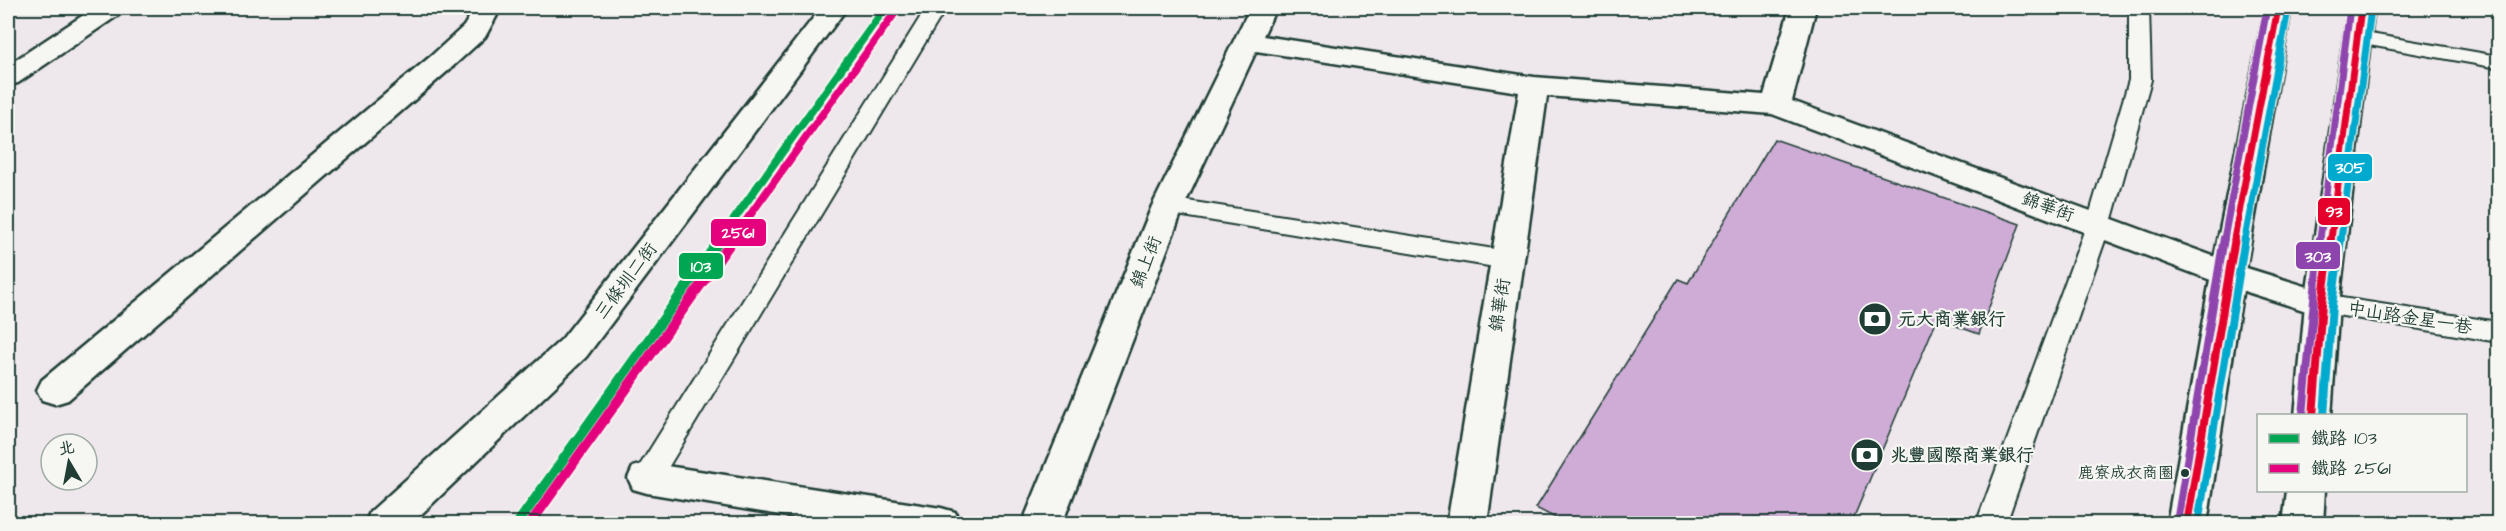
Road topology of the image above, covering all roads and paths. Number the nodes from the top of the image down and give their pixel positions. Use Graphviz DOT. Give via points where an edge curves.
graph roads {
  1 [pos="111,8"];
  2 [pos="488,8"];
  3 [pos="834,8"];
  4 [pos="936,8"];
  5 [pos="1263,8"];
  6 [pos="1803,8"];
  7 [pos="2139,8"];
  8 [pos="2278,8"];
  9 [pos="2361,8"];
  10 [pos="2359,38"];
  11 [pos="1248,42"];
  12 [pos="2499,62"];
  13 [pos="8,77"];
  14 [pos="1534,86"];
  15 [pos="1776,105"];
  16 [pos="1168,206"];
  17 [pos="2098,226"];
  18 [pos="1507,260"];
  19 [pos="2228,274"];
  20 [pos="2322,304"];
  21 [pos="2499,332"];
  22 [pos="55,390"];
  23 [pos="2313,414"];
  24 [pos="647,478"];
  25 [pos="2306,492"];
  26 [pos="384,524"];
  27 [pos="941,524"];
  28 [pos="1042,524"];
  29 [pos="1467,524"];
  30 [pos="1991,524"];
  31 [pos="2187,524"];
  32 [pos="2303,524"];
  1 -- 13 [label="street"];
  2 -- 22 [label="street" via="475,31 440,63"];
  3 -- 26 [label="street, 三條圳二街" via="574,348"];
  4 -- 24 [label="lane"];
  5 -- 11 [label="street, 錦上街"];
  6 -- 15 [label="street"];
  7 -- 17 [label="lane" via="2140,80"];
  8 -- 19 [label="street"];
  9 -- 10 [label="street"];
  10 -- 12 [label="lane"];
  10 -- 20 [label="street"];
  11 -- 14 [label="street, 錦華街"];
  11 -- 16 [label="street, 錦上街"];
  14 -- 15 [label="street, 錦華街"];
  14 -- 18 [label="street, 錦華街"];
  15 -- 17 [label="street, 錦華街"];
  16 -- 18 [label="lane"];
  16 -- 28 [label="street, 錦上街"];
  17 -- 19 [label="street, 錦華街"];
  17 -- 30 [label="lane"];
  18 -- 29 [label="street, 錦華街"];
  19 -- 20 [label="street, 錦華街"];
  19 -- 31 [label="street"];
  20 -- 21 [label="lane, 中山路金星一巷"];
  20 -- 23 [label="street"];
  24 -- 27 [label="street"];
  25 -- 32 [label="street"];
}
